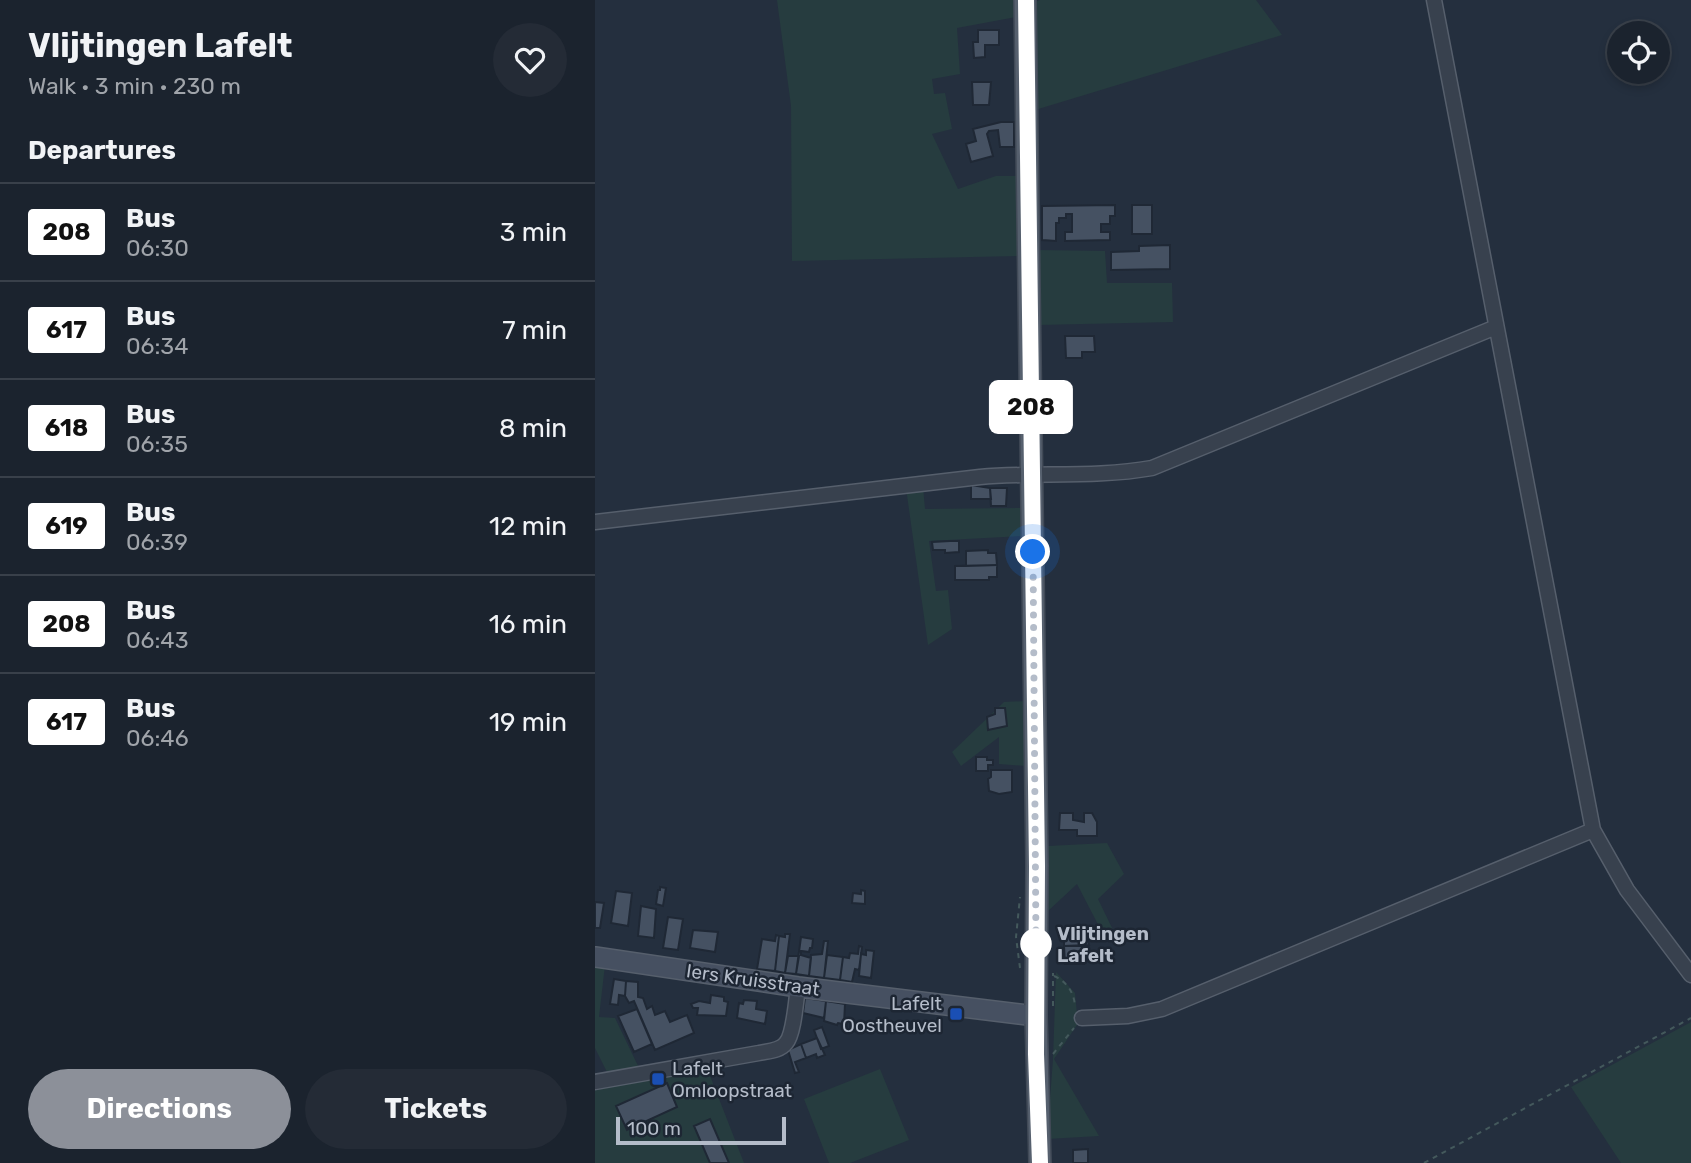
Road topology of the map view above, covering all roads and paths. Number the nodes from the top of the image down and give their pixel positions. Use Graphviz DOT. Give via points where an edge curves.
graph roads {
  1 [pos="1025,0"];
  2 [pos="1434,0"];
  3 [pos="1496,327"];
  4 [pos="1031,473"];
  5 [pos="595,523"];
  6 [pos="1593,830"];
  7 [pos="595,957"];
  8 [pos="1691,975"];
  9 [pos="1054,976"];
  10 [pos="798,987"];
  11 [pos="1036,1016"];
  12 [pos="1078,1016"];
  13 [pos="1691,1018"];
  14 [pos="1053,1055"];
  15 [pos="595,1082"];
  16 [pos="1040,1163"];
  17 [pos="1424,1163"];
  1 -- 4 [label="main road"];
  2 -- 3 [label="street"];
  3 -- 4 [label="street" via="1152,468"];
  3 -- 6 [label="street"];
  4 -- 5 [label="street"];
  4 -- 11 [label="main road"];
  6 -- 8 [label="street" via="1627,890"];
  6 -- 12 [label="street" via="1162,1009 1128,1016"];
  7 -- 10 [label="street, Iers Kruisstraat"];
  9 -- 12 [label="path" via="1070,988"];
  10 -- 11 [label="street, Iers Kruisstraat"];
  10 -- 15 [label="street" via="790,1034 782,1046"];
  11 -- 16 [label="main road"];
  12 -- 14 [label="path" via="1073,1031"];
  13 -- 17 [label="path"];
}
